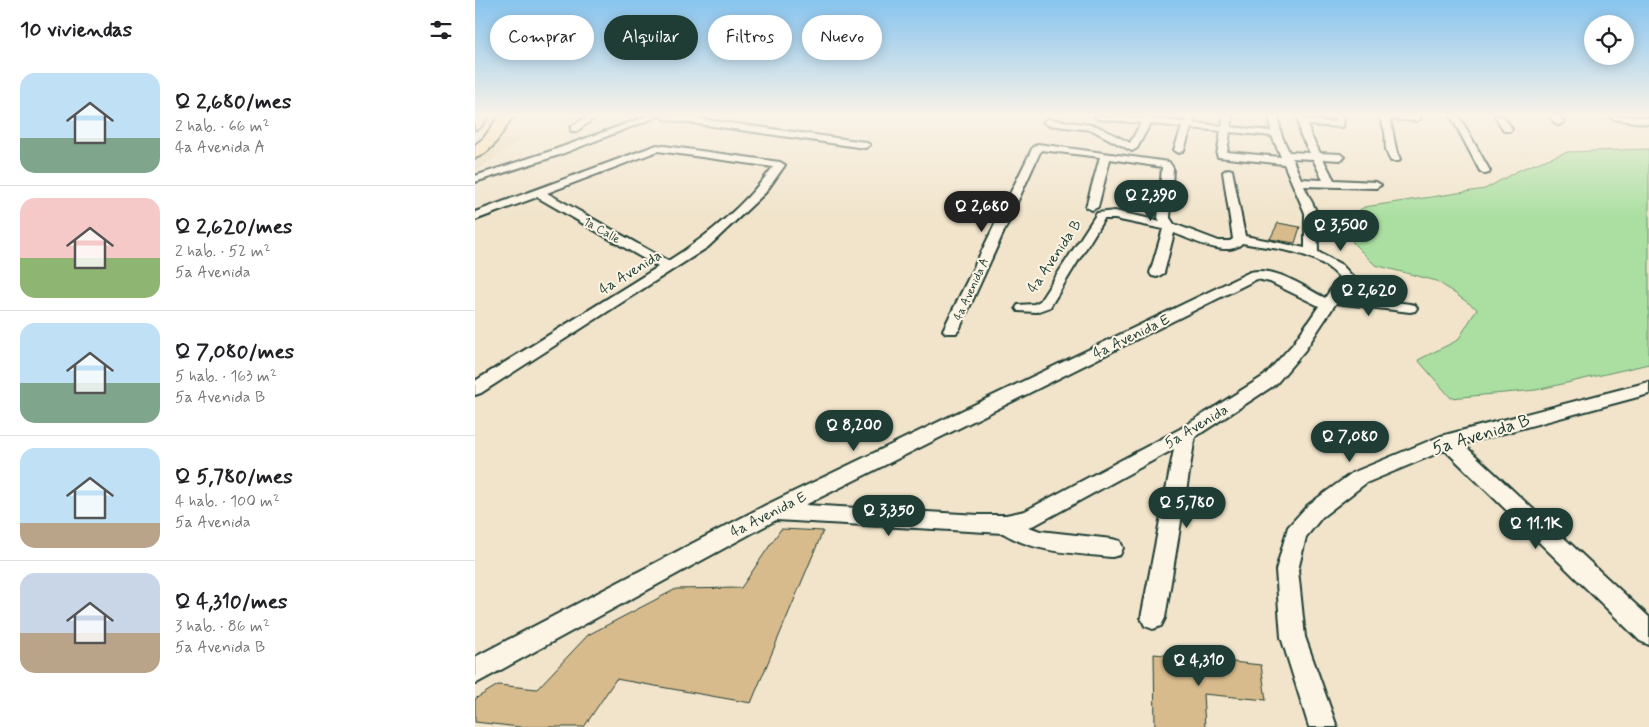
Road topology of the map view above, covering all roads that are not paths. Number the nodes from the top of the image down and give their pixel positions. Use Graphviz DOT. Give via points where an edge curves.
graph roads {
  1 [pos="563,150"];
  2 [pos="652,150"];
  3 [pos="680,150"];
  4 [pos="1033,150"];
  5 [pos="1077,150"];
  6 [pos="1223,150"];
  7 [pos="1283,150"];
  8 [pos="1313,150"];
  9 [pos="1390,150"];
  10 [pos="1474,150"];
  11 [pos="1106,154"];
  12 [pos="1316,156"];
  13 [pos="1340,157"];
  14 [pos="1287,158"];
  15 [pos="1395,159"];
  16 [pos="1485,171"];
  17 [pos="1228,172"];
  18 [pos="475,179"];
  19 [pos="1297,182"];
  20 [pos="1330,182"];
  21 [pos="1352,184"];
  22 [pos="1376,185"];
  23 [pos="537,192"];
  24 [pos="1357,195"];
  25 [pos="1092,207"];
  26 [pos="475,216"];
  27 [pos="1170,227"];
  28 [pos="1239,239"];
  29 [pos="1312,254"];
  30 [pos="668,267"];
  31 [pos="1157,273"];
  32 [pos="1330,301"];
  33 [pos="1023,308"];
  34 [pos="1410,308"];
  35 [pos="951,330"];
  36 [pos="1649,388"];
  37 [pos="475,389"];
  38 [pos="1186,434"];
  39 [pos="1448,441"];
  40 [pos="773,511"];
  41 [pos="1006,524"];
  42 [pos="1112,548"];
  43 [pos="1153,618"];
  44 [pos="1649,633"];
  45 [pos="475,672"];
  46 [pos="1323,727"];
  1 -- 18 [label="street"];
  2 -- 23 [label="street, 4a Avenida"];
  3 -- 30 [label="street, 4a Avenida" via="780,165 761,191 704,244"];
  4 -- 35 [label="street, 4a Avenida A"];
  5 -- 11 [label="street, 4a Avenida A"];
  6 -- 14 [label="street" via="1222,155"];
  7 -- 14 [label="street"];
  8 -- 12 [label="street"];
  9 -- 15 [label="street"];
  10 -- 16 [label="street"];
  11 -- 25 [label="street, 4a Avenida B"];
  11 -- 27 [label="street" via="1165,164 1169,168 1164,218"];
  12 -- 13 [label="street"];
  12 -- 14 [label="street"];
  12 -- 20 [label="street"];
  14 -- 19 [label="street"];
  17 -- 28 [label="street"];
  19 -- 20 [label="street"];
  19 -- 29 [label="street" via="1311,213"];
  20 -- 21 [label="street"];
  21 -- 22 [label="street"];
  21 -- 24 [label="street"];
  23 -- 26 [label="street"];
  23 -- 30 [label="street, 1a Calle"];
  27 -- 28 [label="street" via="1218,245 1234,245"];
  27 -- 31 [label="street"];
  27 -- 33 [label="street, 4a Avenida B" via="1107,214 1097,220 1045,304"];
  28 -- 29 [label="street"];
  29 -- 32 [label="street, 5a Avenida" via="1331,262 1346,277"];
  30 -- 37 [label="street, 4a Avenida"];
  32 -- 34 [label="street"];
  32 -- 38 [label="street, 5a Avenida" via="1299,347 1270,380"];
  32 -- 40 [label="street, 4a Avenida E" via="1274,278 1255,275"];
  36 -- 39 [label="street, 5a Avenida B"];
  38 -- 41 [label="street, 5a Avenida" via="1030,518"];
  38 -- 43 [label="street"];
  39 -- 44 [label="street"];
  39 -- 46 [label="street, 5a Avenida B" via="1359,478 1315,511 1296,533 1287,570 1293,637"];
  40 -- 41 [label="street, 5a Avenida"];
  40 -- 45 [label="street, 4a Avenida E"];
  41 -- 42 [label="street" via="1025,536 1040,540"];
}
